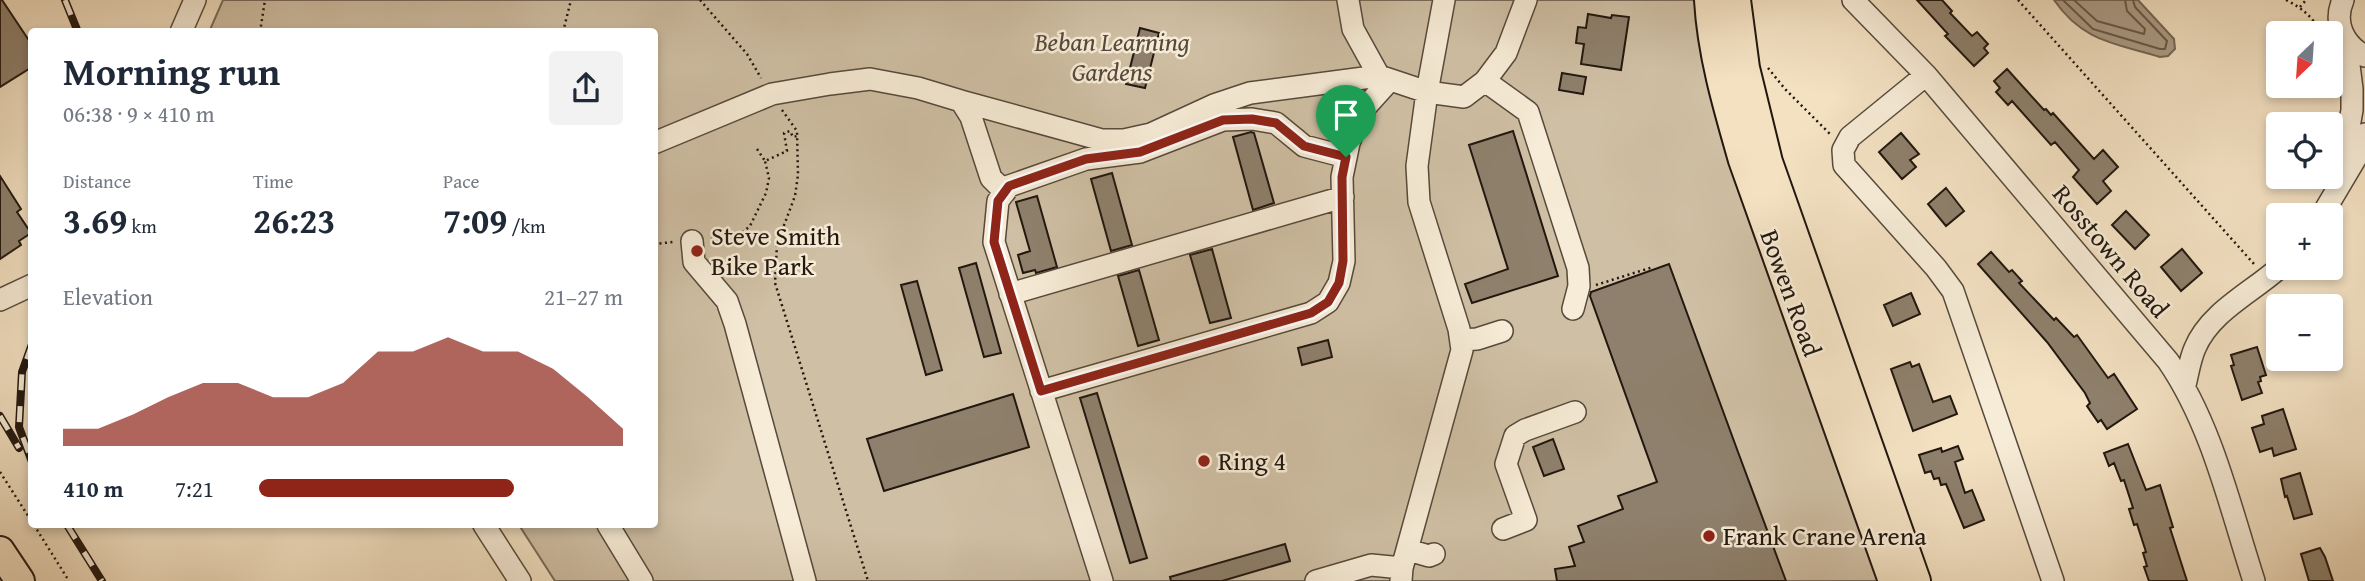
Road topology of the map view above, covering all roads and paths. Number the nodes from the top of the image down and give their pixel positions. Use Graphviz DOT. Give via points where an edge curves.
graph roads {
  1 [pos="195,0"];
  2 [pos="265,0"];
  3 [pos="571,0"];
  4 [pos="701,0"];
  5 [pos="1348,0"];
  6 [pos="1444,0"];
  7 [pos="1526,0"];
  8 [pos="1709,0"];
  9 [pos="1737,0"];
  10 [pos="1853,0"];
  11 [pos="2018,0"];
  12 [pos="2286,0"];
  13 [pos="2306,0"];
  14 [pos="2321,0"];
  15 [pos="2300,7"];
  16 [pos="2341,9"];
  17 [pos="2315,21"];
  18 [pos="183,28"];
  19 [pos="261,28"];
  20 [pos="564,28"];
  21 [pos="2346,41"];
  22 [pos="2365,56"];
  23 [pos="1764,63"];
  24 [pos="1926,75"];
  25 [pos="1384,78"];
  26 [pos="1485,81"];
  27 [pos="1427,92"];
  28 [pos="772,94"];
  29 [pos="961,101"];
  30 [pos="2365,134"];
  31 [pos="797,136"];
  32 [pos="658,141"];
  33 [pos="757,149"];
  34 [pos="1843,150"];
  35 [pos="1346,157"];
  36 [pos="765,161"];
  37 [pos="2347,171"];
  38 [pos="1005,192"];
  39 [pos="1343,197"];
  40 [pos="2330,203"];
  41 [pos="692,241"];
  42 [pos="658,244"];
  43 [pos="2266,266"];
  44 [pos="1653,267"];
  45 [pos="2266,278"];
  46 [pos="1596,285"];
  47 [pos="28,287"];
  48 [pos="1010,294"];
  49 [pos="0,300"];
  50 [pos="1573,309"];
  51 [pos="1502,331"];
  52 [pos="1461,341"];
  53 [pos="2185,385"];
  54 [pos="1041,391"];
  55 [pos="1575,412"];
  56 [pos="0,472"];
  57 [pos="28,515"];
  58 [pos="36,528"];
  59 [pos="486,528"];
  60 [pos="610,528"];
  61 [pos="1503,529"];
  62 [pos="0,551"];
  63 [pos="1434,554"];
  64 [pos="1404,566"];
  65 [pos="1368,573"];
  66 [pos="20,581"];
  67 [pos="69,581"];
  68 [pos="520,581"];
  69 [pos="642,581"];
  70 [pos="805,581"];
  71 [pos="867,581"];
  72 [pos="1102,581"];
  73 [pos="1316,581"];
  74 [pos="1893,581"];
  75 [pos="1916,581"];
  76 [pos="2053,581"];
  77 [pos="2254,581"];
  1 -- 18 [label="street"];
  2 -- 19 [label="path"];
  3 -- 20 [label="path"];
  4 -- 28 [label="path" via="747,54"];
  5 -- 25 [label="street" via="1353,29"];
  6 -- 27 [label="street"];
  7 -- 26 [label="street" via="1506,52"];
  8 -- 74 [label="main road, Bowen Road" via="1728,111 1743,160"];
  9 -- 75 [label="main road, Bowen Road" via="1745,68 1769,162"];
  10 -- 24 [label="street, Rosstown Road"];
  11 -- 43 [label="path"];
  12 -- 15 [label="path"];
  13 -- 15 [label="path"];
  14 -- 16 [label="street"];
  15 -- 17 [label="path"];
  16 -- 21 [label="street" via="2340,30"];
  21 -- 22 [label="street"];
  21 -- 37 [label="street" via="2352,100"];
  23 -- 34 [label="path"];
  24 -- 34 [label="street" via="1850,137"];
  24 -- 53 [label="street, Rosstown Road"];
  25 -- 27 [label="street"];
  25 -- 29 [label="street" via="1250,93 1151,134 1124,140 1102,140"];
  25 -- 35 [label="street" via="1361,112"];
  26 -- 27 [label="street" via="1464,97"];
  26 -- 50 [label="street" via="1528,112 1578,268"];
  27 -- 52 [label="street" via="1418,166 1419,202"];
  28 -- 29 [label="street" via="870,79"];
  28 -- 31 [label="path"];
  28 -- 32 [label="street"];
  29 -- 38 [label="street" via="971,117 991,178"];
  30 -- 37 [label="street"];
  31 -- 36 [label="path" via="784,133 787,151"];
  31 -- 71 [label="path" via="795,196 777,244 775,282"];
  33 -- 36 [label="path"];
  34 -- 76 [label="street" via="1844,165 1953,291"];
  35 -- 38 [label="street" via="1304,146 1276,123 1223,120 1140,152 1086,159 1039,174"];
  35 -- 39 [label="street"];
  36 -- 41 [label="path" via="766,193 750,226 737,237"];
  37 -- 40 [label="street"];
  38 -- 48 [label="street" via="998,201 994,242"];
  39 -- 48 [label="street"];
  39 -- 54 [label="street" via="1339,283 1328,302 1311,313"];
  41 -- 42 [label="path"];
  41 -- 70 [label="street" via="694,261 727,301 736,324"];
  44 -- 46 [label="path"];
  45 -- 53 [label="street" via="2203,332"];
  47 -- 49 [label="street"];
  48 -- 54 [label="street"];
  51 -- 52 [label="street"];
  52 -- 64 [label="street"];
  53 -- 77 [label="street, Rosstown Road" via="2208,439"];
  54 -- 72 [label="street"];
  55 -- 61 [label="street" via="1515,436 1506,464 1527,520"];
  56 -- 57 [label="path"];
  58 -- 67 [label="path"];
  59 -- 68 [label="street"];
  60 -- 69 [label="street"];
  62 -- 66 [label="main road"];
  63 -- 64 [label="street"];
  64 -- 65 [label="street"];
  65 -- 73 [label="street"];
}
